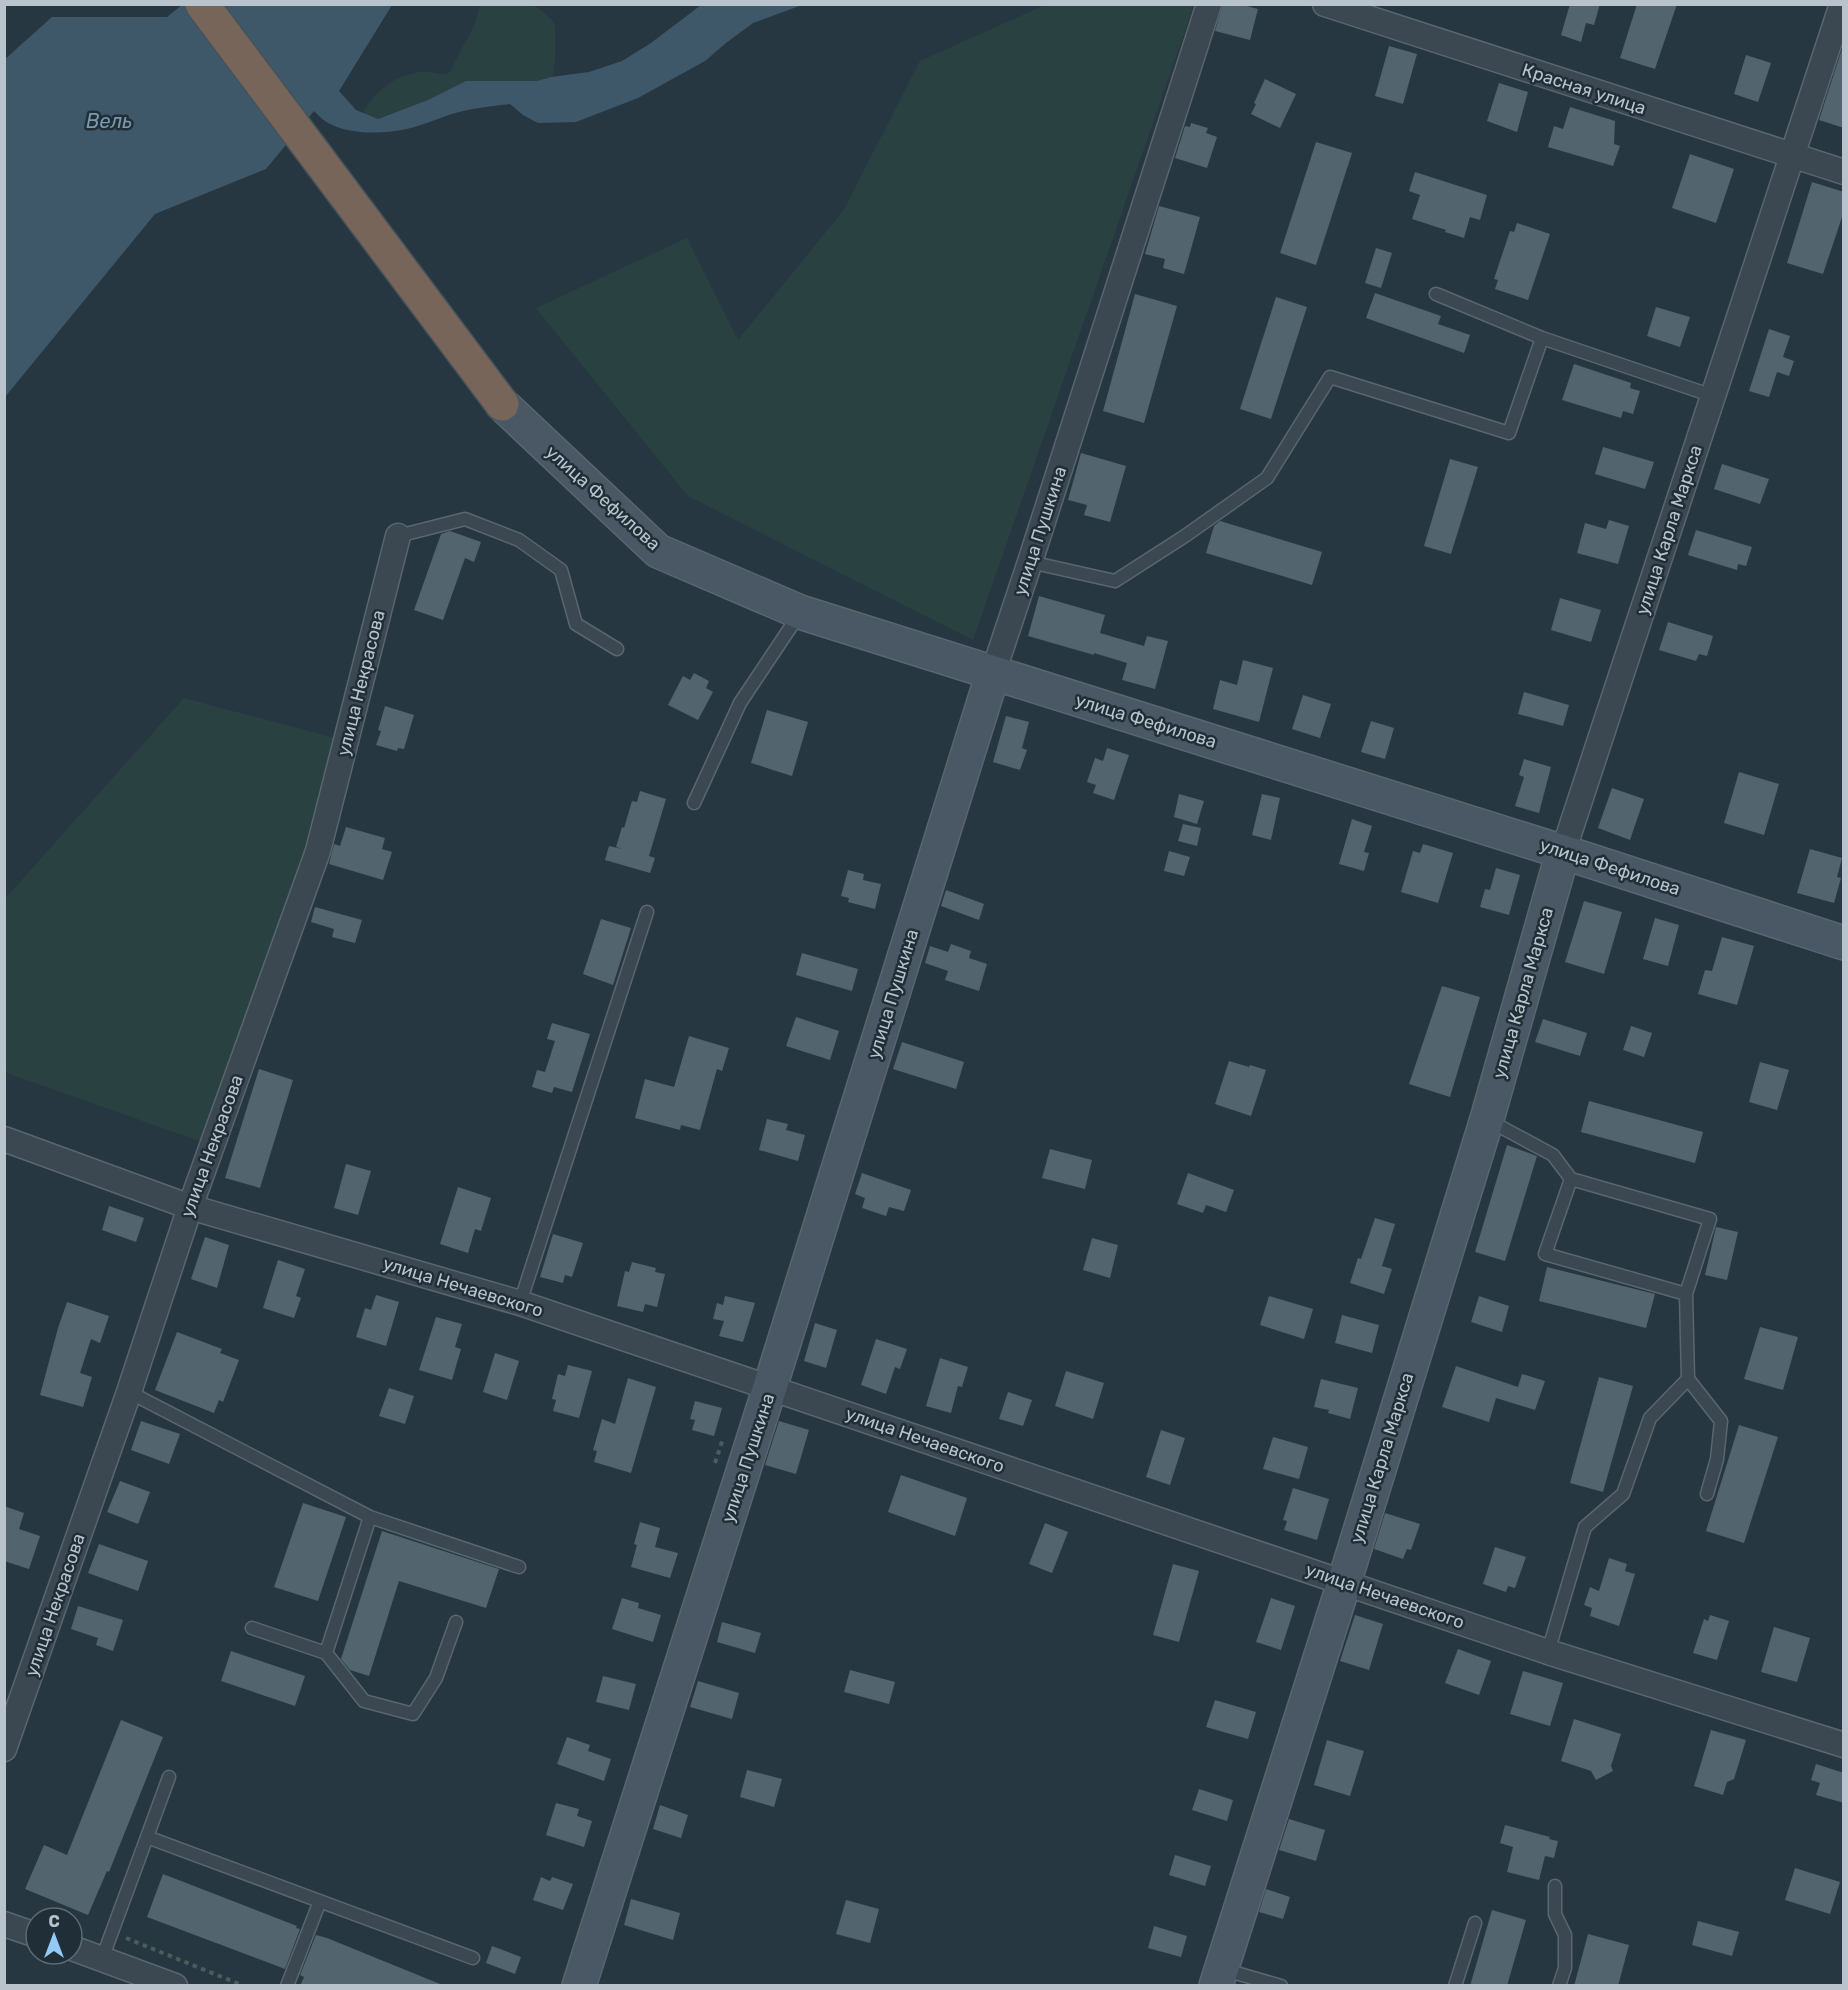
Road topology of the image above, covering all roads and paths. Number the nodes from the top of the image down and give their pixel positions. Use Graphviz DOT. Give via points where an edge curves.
graph roads {
  1 [pos="202,4"];
  2 [pos="1209,4"];
  3 [pos="1324,4"];
  4 [pos="1842,4"];
  5 [pos="1791,156"];
  6 [pos="1844,172"];
  7 [pos="1436,294"];
  8 [pos="1542,338"];
  9 [pos="1713,396"];
  10 [pos="502,405"];
  11 [pos="398,536"];
  12 [pos="1030,562"];
  13 [pos="800,612"];
  14 [pos="617,649"];
  15 [pos="993,673"];
  16 [pos="694,803"];
  17 [pos="1563,852"];
  18 [pos="647,912"];
  19 [pos="1844,943"];
  20 [pos="1487,1119"];
  21 [pos="4,1139"];
  22 [pos="1571,1179"];
  23 [pos="190,1207"];
  24 [pos="1686,1294"];
  25 [pos="520,1303"];
  26 [pos="1688,1379"];
  27 [pos="770,1387"];
  28 [pos="129,1392"];
  29 [pos="1707,1494"];
  30 [pos="370,1517"];
  31 [pos="519,1567"];
  32 [pos="1344,1583"];
  33 [pos="456,1622"];
  34 [pos="252,1628"];
  35 [pos="1548,1652"];
  36 [pos="326,1653"];
  37 [pos="1844,1745"];
  38 [pos="4,1749"];
  39 [pos="169,1777"];
  40 [pos="147,1837"];
  41 [pos="1555,1886"];
  42 [pos="320,1901"];
  43 [pos="1475,1923"];
  44 [pos="4,1924"];
  45 [pos="24,1931"];
  46 [pos="111,1932"];
  47 [pos="84,1952"];
  48 [pos="473,1958"];
  49 [pos="102,1959"];
  50 [pos="1219,1977"];
  51 [pos="175,1986"];
  52 [pos="244,1986"];
  53 [pos="287,1986"];
  54 [pos="579,1986"];
  55 [pos="1281,1986"];
  56 [pos="1455,1986"];
  57 [pos="1559,1986"];
  1 -- 10 [label="highway"];
  2 -- 12 [label="street, улица Пушкина"];
  3 -- 5 [label="street, Красная улица"];
  4 -- 5 [label="street, улица Карла Маркса"];
  5 -- 6 [label="street, Красная улица"];
  5 -- 9 [label="street, улица Карла Маркса"];
  7 -- 8 [label="lane"];
  8 -- 9 [label="lane"];
  8 -- 12 [label="lane" via="1509,433 1330,377 1267,478 1115,581"];
  9 -- 17 [label="street, улица Карла Маркса"];
  10 -- 13 [label="main road, улица Фефилова" via="658,550"];
  11 -- 14 [label="lane" via="465,519 519,540 561,570 576,624"];
  11 -- 23 [label="street, улица Некрасова" via="318,851"];
  12 -- 15 [label="street, улица Пушкина"];
  13 -- 15 [label="main road, улица Фефилова"];
  13 -- 16 [label="lane" via="740,703"];
  15 -- 17 [label="main road, улица Фефилова"];
  15 -- 27 [label="main road, улица Пушкина"];
  17 -- 19 [label="main road, улица Фефилова"];
  17 -- 20 [label="main road, улица Карла Маркса"];
  18 -- 25 [label="lane"];
  20 -- 22 [label="lane" via="1553,1155"];
  20 -- 32 [label="main road, улица Карла Маркса"];
  21 -- 23 [label="street, улица Нечаевского"];
  22 -- 24 [label="lane" via="1710,1219"];
  22 -- 24 [label="lane" via="1545,1254"];
  23 -- 25 [label="street, улица Нечаевского"];
  23 -- 28 [label="street, улица Некрасова"];
  24 -- 26 [label="lane"];
  25 -- 27 [label="street, улица Нечаевского"];
  26 -- 29 [label="lane" via="1721,1421 1717,1459"];
  26 -- 35 [label="lane" via="1650,1418 1623,1494 1585,1527"];
  27 -- 32 [label="street, улица Нечаевского"];
  27 -- 54 [label="main road, улица Пушкина"];
  28 -- 30 [label="lane"];
  28 -- 38 [label="street, улица Некрасова"];
  30 -- 31 [label="lane"];
  30 -- 36 [label="lane"];
  32 -- 35 [label="street, улица Нечаевского"];
  32 -- 50 [label="main road, улица Карла Маркса"];
  33 -- 36 [label="lane" via="436,1678 413,1714 364,1701"];
  34 -- 36 [label="lane"];
  35 -- 37 [label="street, улица Нечаевского"];
  39 -- 40 [label="lane"];
  40 -- 42 [label="lane"];
  40 -- 46 [label="lane"];
  41 -- 57 [label="lane" via="1555,1914 1565,1935 1565,1968"];
  42 -- 48 [label="lane"];
  42 -- 53 [label="lane"];
  43 -- 56 [label="lane"];
  44 -- 45 [label="street"];
  46 -- 49 [label="lane"];
  46 -- 52 [label="path"];
  47 -- 49 [label="street"];
  49 -- 51 [label="street"];
  50 -- 55 [label="lane"];
}
